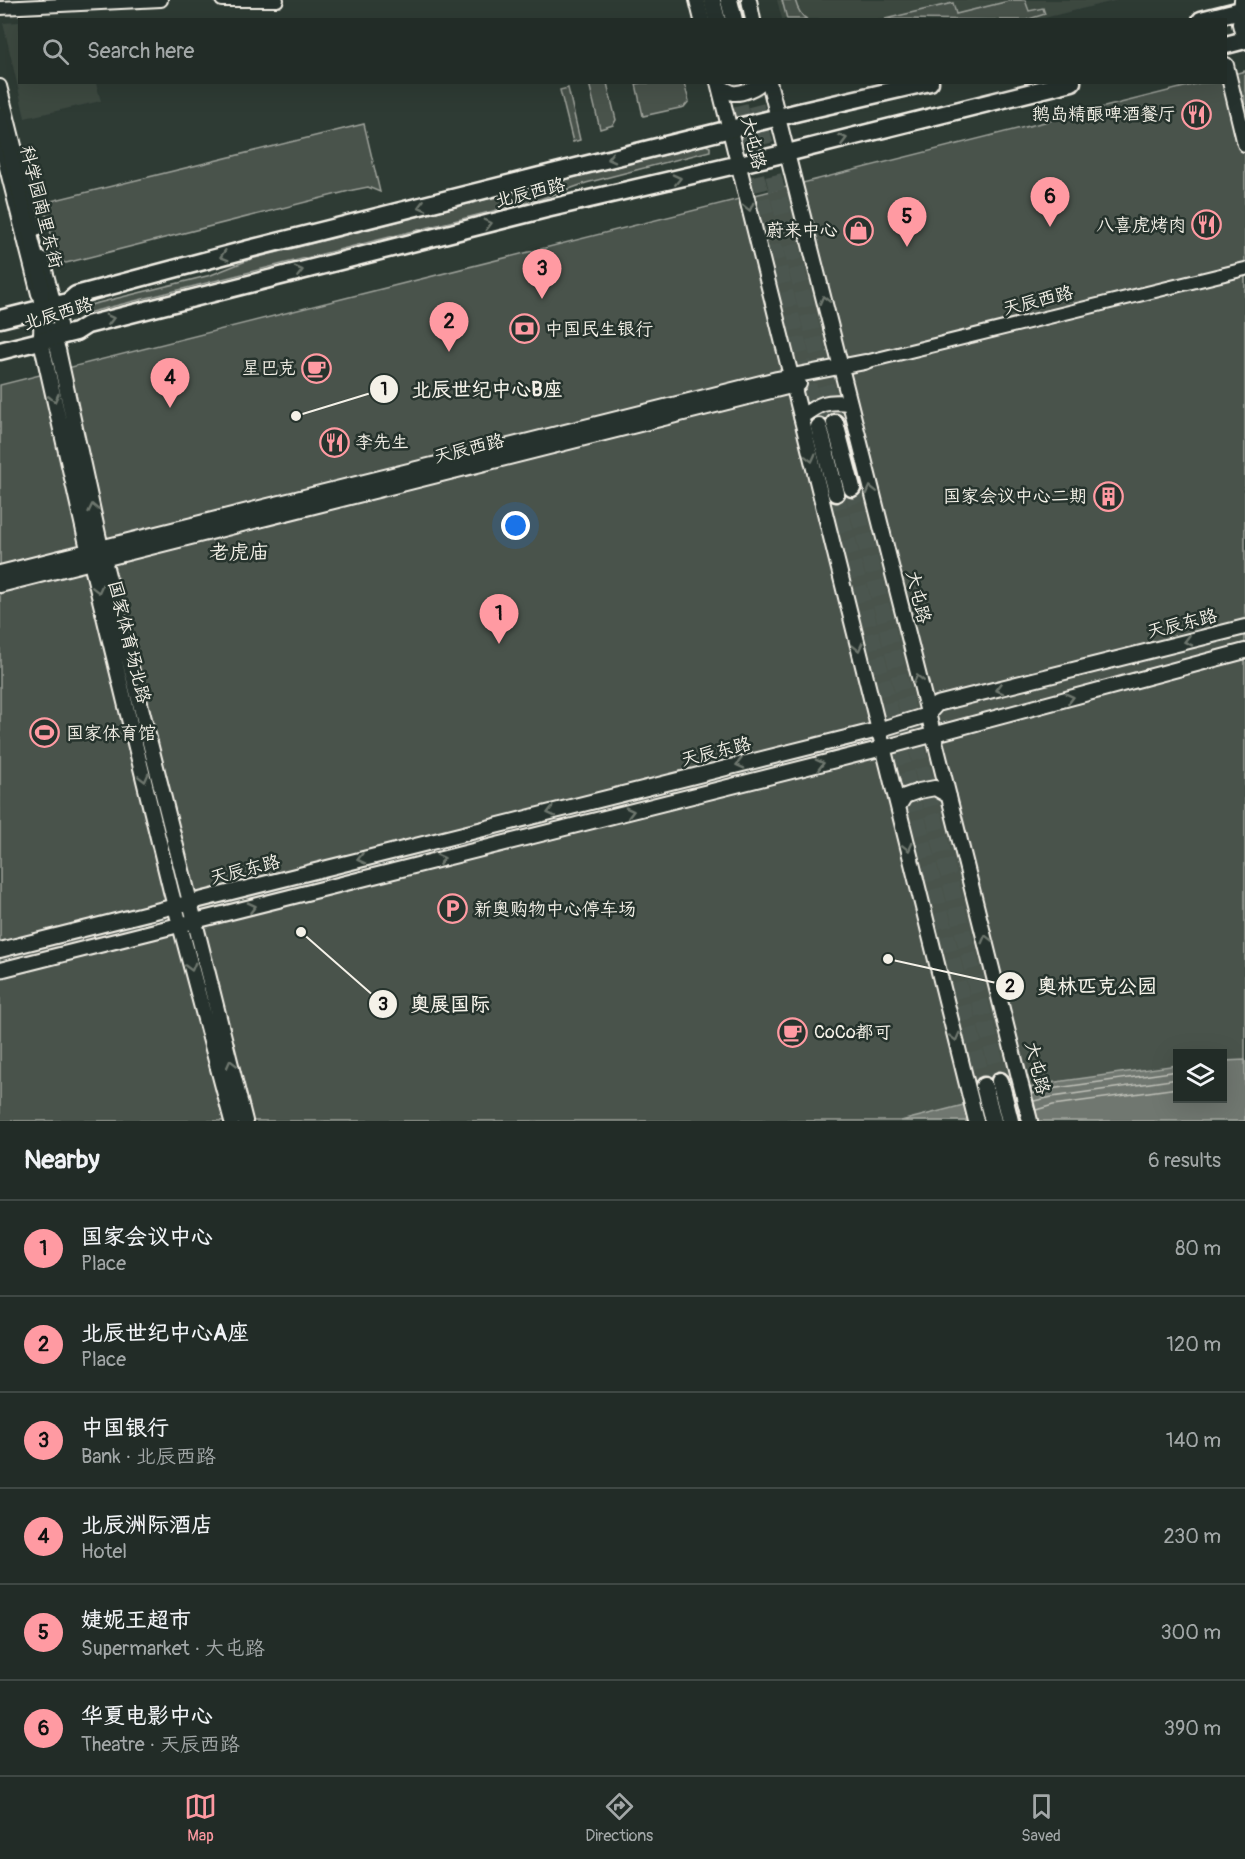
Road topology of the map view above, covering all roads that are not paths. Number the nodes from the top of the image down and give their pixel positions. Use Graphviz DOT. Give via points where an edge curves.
graph roads {
  1 [pos="161,0"];
  2 [pos="222,0"];
  3 [pos="277,0"];
  4 [pos="697,0"];
  5 [pos="712,0"];
  6 [pos="729,0"];
  7 [pos="749,0"];
  8 [pos="1242,6"];
  9 [pos="0,8"];
  10 [pos="702,18"];
  11 [pos="716,18"];
  12 [pos="734,18"];
  13 [pos="753,18"];
  14 [pos="1212,18"];
  15 [pos="1244,40"];
  16 [pos="1227,45"];
  17 [pos="1227,69"];
  18 [pos="718,84"];
  19 [pos="760,84"];
  20 [pos="769,84"];
  21 [pos="922,84"];
  22 [pos="1064,84"];
  23 [pos="0,86"];
  24 [pos="2,113"];
  25 [pos="777,118"];
  26 [pos="729,130"];
  27 [pos="0,144"];
  28 [pos="1245,144"];
  29 [pos="787,153"];
  30 [pos="738,164"];
  31 [pos="1245,269"];
  32 [pos="49,307"];
  33 [pos="0,319"];
  34 [pos="52,339"];
  35 [pos="0,351"];
  36 [pos="865,362"];
  37 [pos="841,368"];
  38 [pos="792,381"];
  39 [pos="849,403"];
  40 [pos="801,417"];
  41 [pos="827,425"];
  42 [pos="844,490"];
  43 [pos="96,555"];
  44 [pos="0,573"];
  45 [pos="0,585"];
  46 [pos="1245,627"];
  47 [pos="1245,651"];
  48 [pos="927,715"];
  49 [pos="878,730"];
  50 [pos="933,735"];
  51 [pos="883,748"];
  52 [pos="949,796"];
  53 [pos="898,807"];
  54 [pos="191,902"];
  55 [pos="175,906"];
  56 [pos="195,921"];
  57 [pos="180,925"];
  58 [pos="0,950"];
  59 [pos="0,970"];
  60 [pos="984,1086"];
  61 [pos="232,1121"];
  62 [pos="245,1121"];
  63 [pos="976,1121"];
  64 [pos="993,1121"];
  65 [pos="1010,1121"];
  66 [pos="1030,1121"];
  1 -- 9 [label="street"];
  2 -- 3 [label="street"];
  4 -- 10 [label="street"];
  5 -- 11 [label="main road"];
  6 -- 12 [label="main road"];
  7 -- 13 [label="street"];
  8 -- 14 [label="main road"];
  8 -- 15 [label="street" via="1239,24"];
  15 -- 16 [label="main road"];
  17 -- 28 [label="street"];
  18 -- 19 [label="street" via="732,93"];
  18 -- 26 [label="street, 大屯路"];
  20 -- 25 [label="street, 大屯路"];
  21 -- 25 [label="main road, 北辰西路"];
  29 -- 22 [label="main road, 北辰西路, one-way"];
  23 -- 24 [label="street"];
  24 -- 32 [label="street, 科学园南里东街"];
  25 -- 26 [label="main road, 北辰西路"];
  25 -- 29 [label="street, 大屯路"];
  26 -- 30 [label="street, 大屯路"];
  26 -- 32 [label="main road, 北辰西路, one-way" via="249,249 76,295 68,302"];
  27 -- 32 [label="street"];
  29 -- 30 [label="main road, 北辰西路"];
  37 -- 29 [label="street, 大屯路, one-way"];
  34 -- 30 [label="main road, 北辰西路, one-way" via="98,322"];
  30 -- 38 [label="street, 大屯路, one-way"];
  31 -- 36 [label="street, 天辰西路"];
  32 -- 33 [label="main road, 北辰西路"];
  32 -- 34 [label="street, 国家体育场北路"];
  34 -- 35 [label="main road, 北辰西路"];
  34 -- 43 [label="street, 国家体育场北路"];
  36 -- 37 [label="street, 天辰西路"];
  37 -- 38 [label="street, 天辰西路"];
  37 -- 39 [label="street, 大屯路"];
  38 -- 40 [label="street, 大屯路"];
  38 -- 43 [label="street, 天辰西路"];
  39 -- 40 [label="street" via="833,401 818,405"];
  48 -- 39 [label="street, 大屯路, one-way"];
  40 -- 49 [label="street, 大屯路, one-way"];
  41 -- 42 [label="main road"];
  43 -- 44 [label="street, 天辰西路"];
  43 -- 45 [label="street, 天辰西路"];
  43 -- 54 [label="street, 国家体育场北路" via="115,566 193,885"];
  43 -- 55 [label="street, 国家体育场北路, one-way"];
  46 -- 48 [label="street, 天辰东路, one-way" via="937,704"];
  50 -- 47 [label="street, 天辰东路, one-way"];
  48 -- 49 [label="street, 天辰东路"];
  48 -- 50 [label="street, 大屯路"];
  49 -- 51 [label="street, 大屯路"];
  49 -- 54 [label="street, 天辰东路, one-way"];
  50 -- 51 [label="street, 天辰东路"];
  50 -- 52 [label="street, 大屯路"];
  51 -- 53 [label="street, 大屯路"];
  56 -- 51 [label="street, 天辰东路, one-way"];
  52 -- 53 [label="street" via="934,788 919,791 905,796"];
  66 -- 52 [label="street, 大屯路, one-way"];
  53 -- 60 [label="street, 大屯路, one-way"];
  54 -- 55 [label="street, 天辰东路"];
  54 -- 56 [label="street, 国家体育场北路"];
  55 -- 57 [label="street, 国家体育场北路"];
  55 -- 58 [label="street"];
  56 -- 57 [label="street, 天辰东路"];
  62 -- 56 [label="street, 国家体育场北路, one-way"];
  57 -- 59 [label="street"];
  57 -- 61 [label="street, 国家体育场北路, one-way"];
  60 -- 63 [label="street, 大屯路"];
  60 -- 64 [label="main road, 大屯路"];
  60 -- 65 [label="main road, 大屯路"];
}
